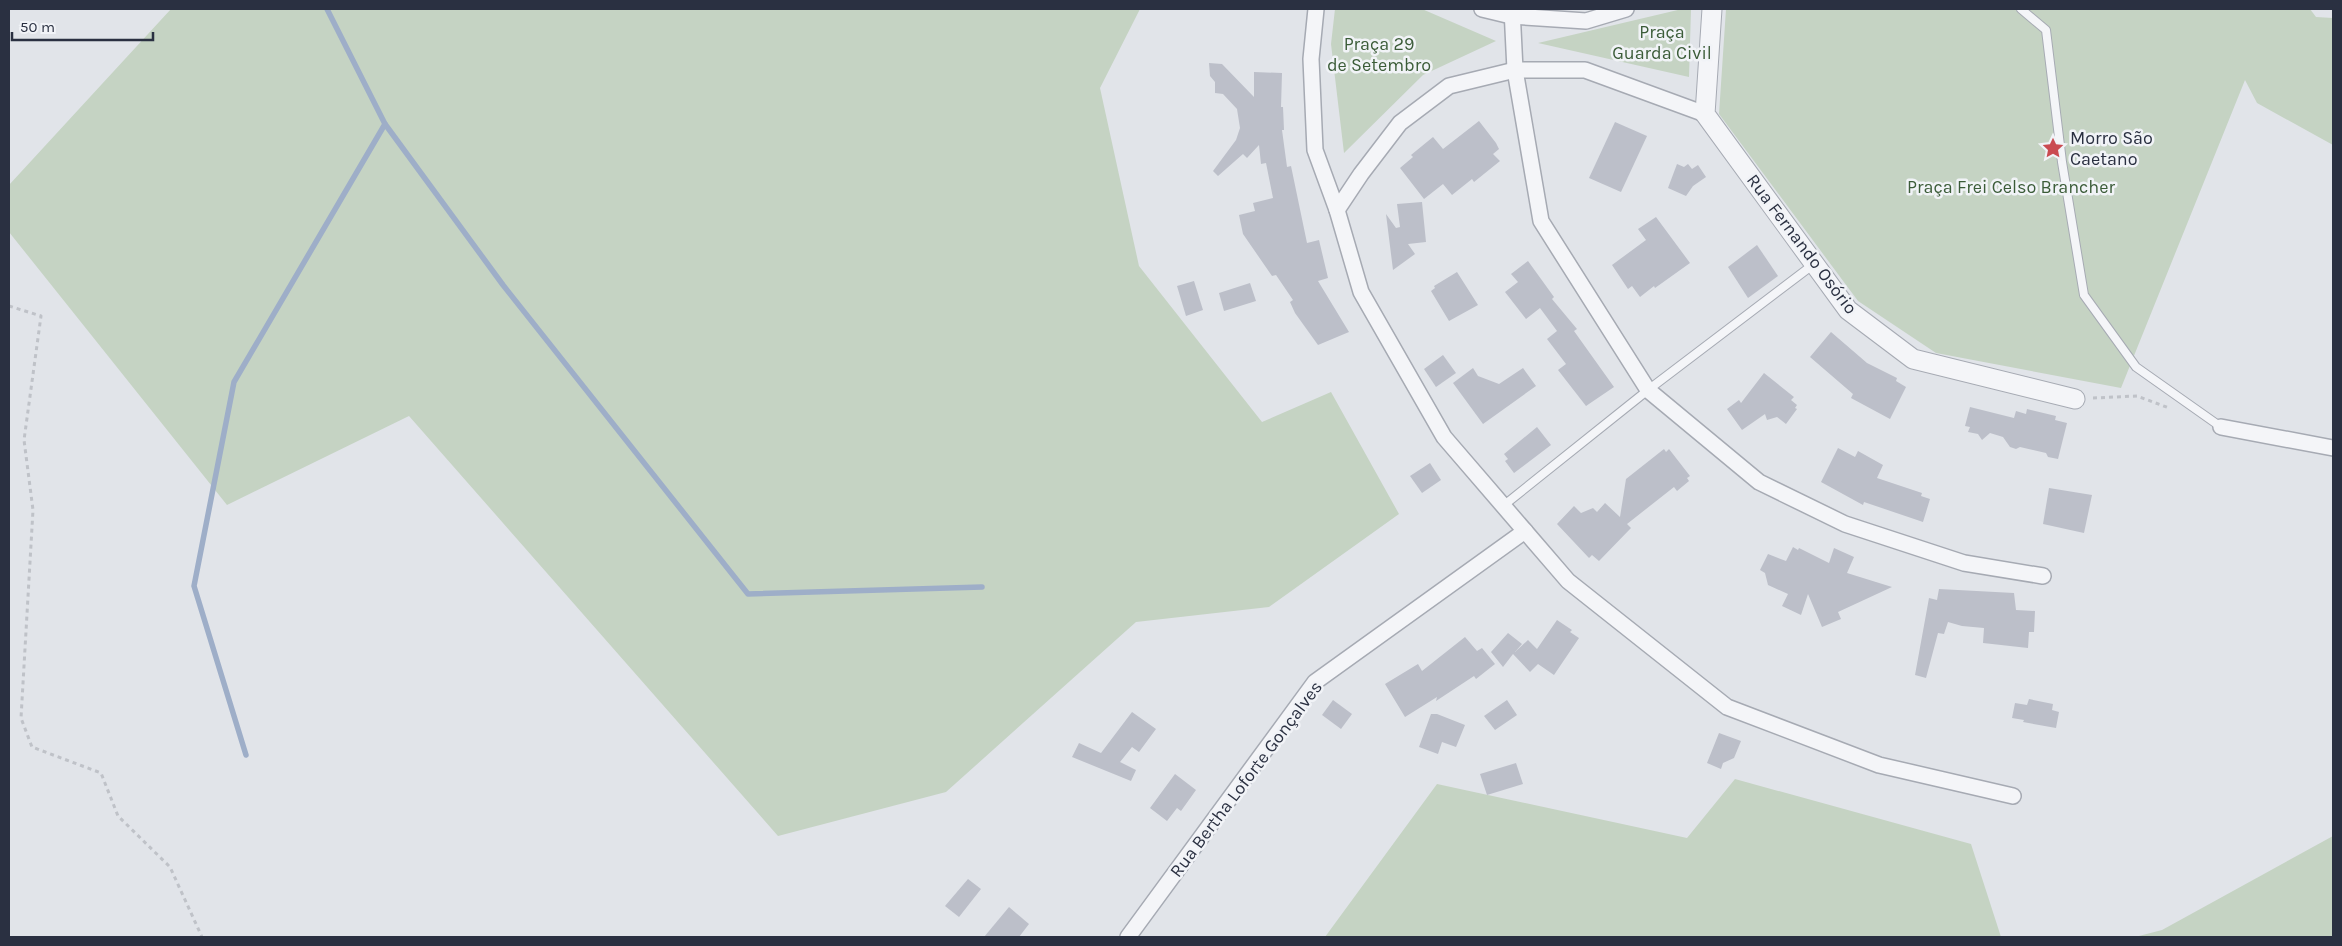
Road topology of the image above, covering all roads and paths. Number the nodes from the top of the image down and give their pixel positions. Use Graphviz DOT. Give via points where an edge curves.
graph roads {
  1 [pos="1316,9"];
  2 [pos="1482,9"];
  3 [pos="1626,9"];
  4 [pos="1712,9"];
  5 [pos="2021,9"];
  6 [pos="1511,13"];
  7 [pos="1515,70"];
  8 [pos="1705,114"];
  9 [pos="1337,210"];
  10 [pos="1814,264"];
  11 [pos="9,306"];
  12 [pos="1648,390"];
  13 [pos="2075,399"];
  14 [pos="2170,408"];
  15 [pos="2222,427"];
  16 [pos="2333,448"];
  17 [pos="1503,506"];
  18 [pos="1525,531"];
  19 [pos="2043,576"];
  20 [pos="2014,796"];
  21 [pos="202,937"];
  22 [pos="1128,937"];
  1 -- 9 [label="street" via="1311,59 1315,150"];
  2 -- 6 [label="street"];
  3 -- 6 [label="street" via="1586,21"];
  4 -- 8 [label="street"];
  5 -- 15 [label="lane" via="2046,30 2062,162 2084,295 2136,367"];
  6 -- 7 [label="street"];
  7 -- 8 [label="street" via="1585,70"];
  7 -- 9 [label="street" via="1449,86 1400,123"];
  7 -- 12 [label="street" via="1540,221"];
  8 -- 10 [label="street, Rua Fernando Osório"];
  9 -- 17 [label="street" via="1361,292 1444,438"];
  10 -- 12 [label="lane"];
  10 -- 13 [label="street, Rua Fernando Osório" via="1848,310 1913,359"];
  11 -- 21 [label="path" via="41,316 24,440 33,510 21,718 32,747 101,773 118,816 170,867"];
  12 -- 17 [label="lane"];
  12 -- 19 [label="street" via="1759,482 1845,524 1964,563"];
  13 -- 14 [label="path" via="2136,396"];
  15 -- 16 [label="street"];
  17 -- 18 [label="street"];
  18 -- 20 [label="street" via="1568,581 1727,707 1880,765"];
  18 -- 22 [label="street, Rua Bertha Loforte Gonçalves" via="1315,682"];
}
